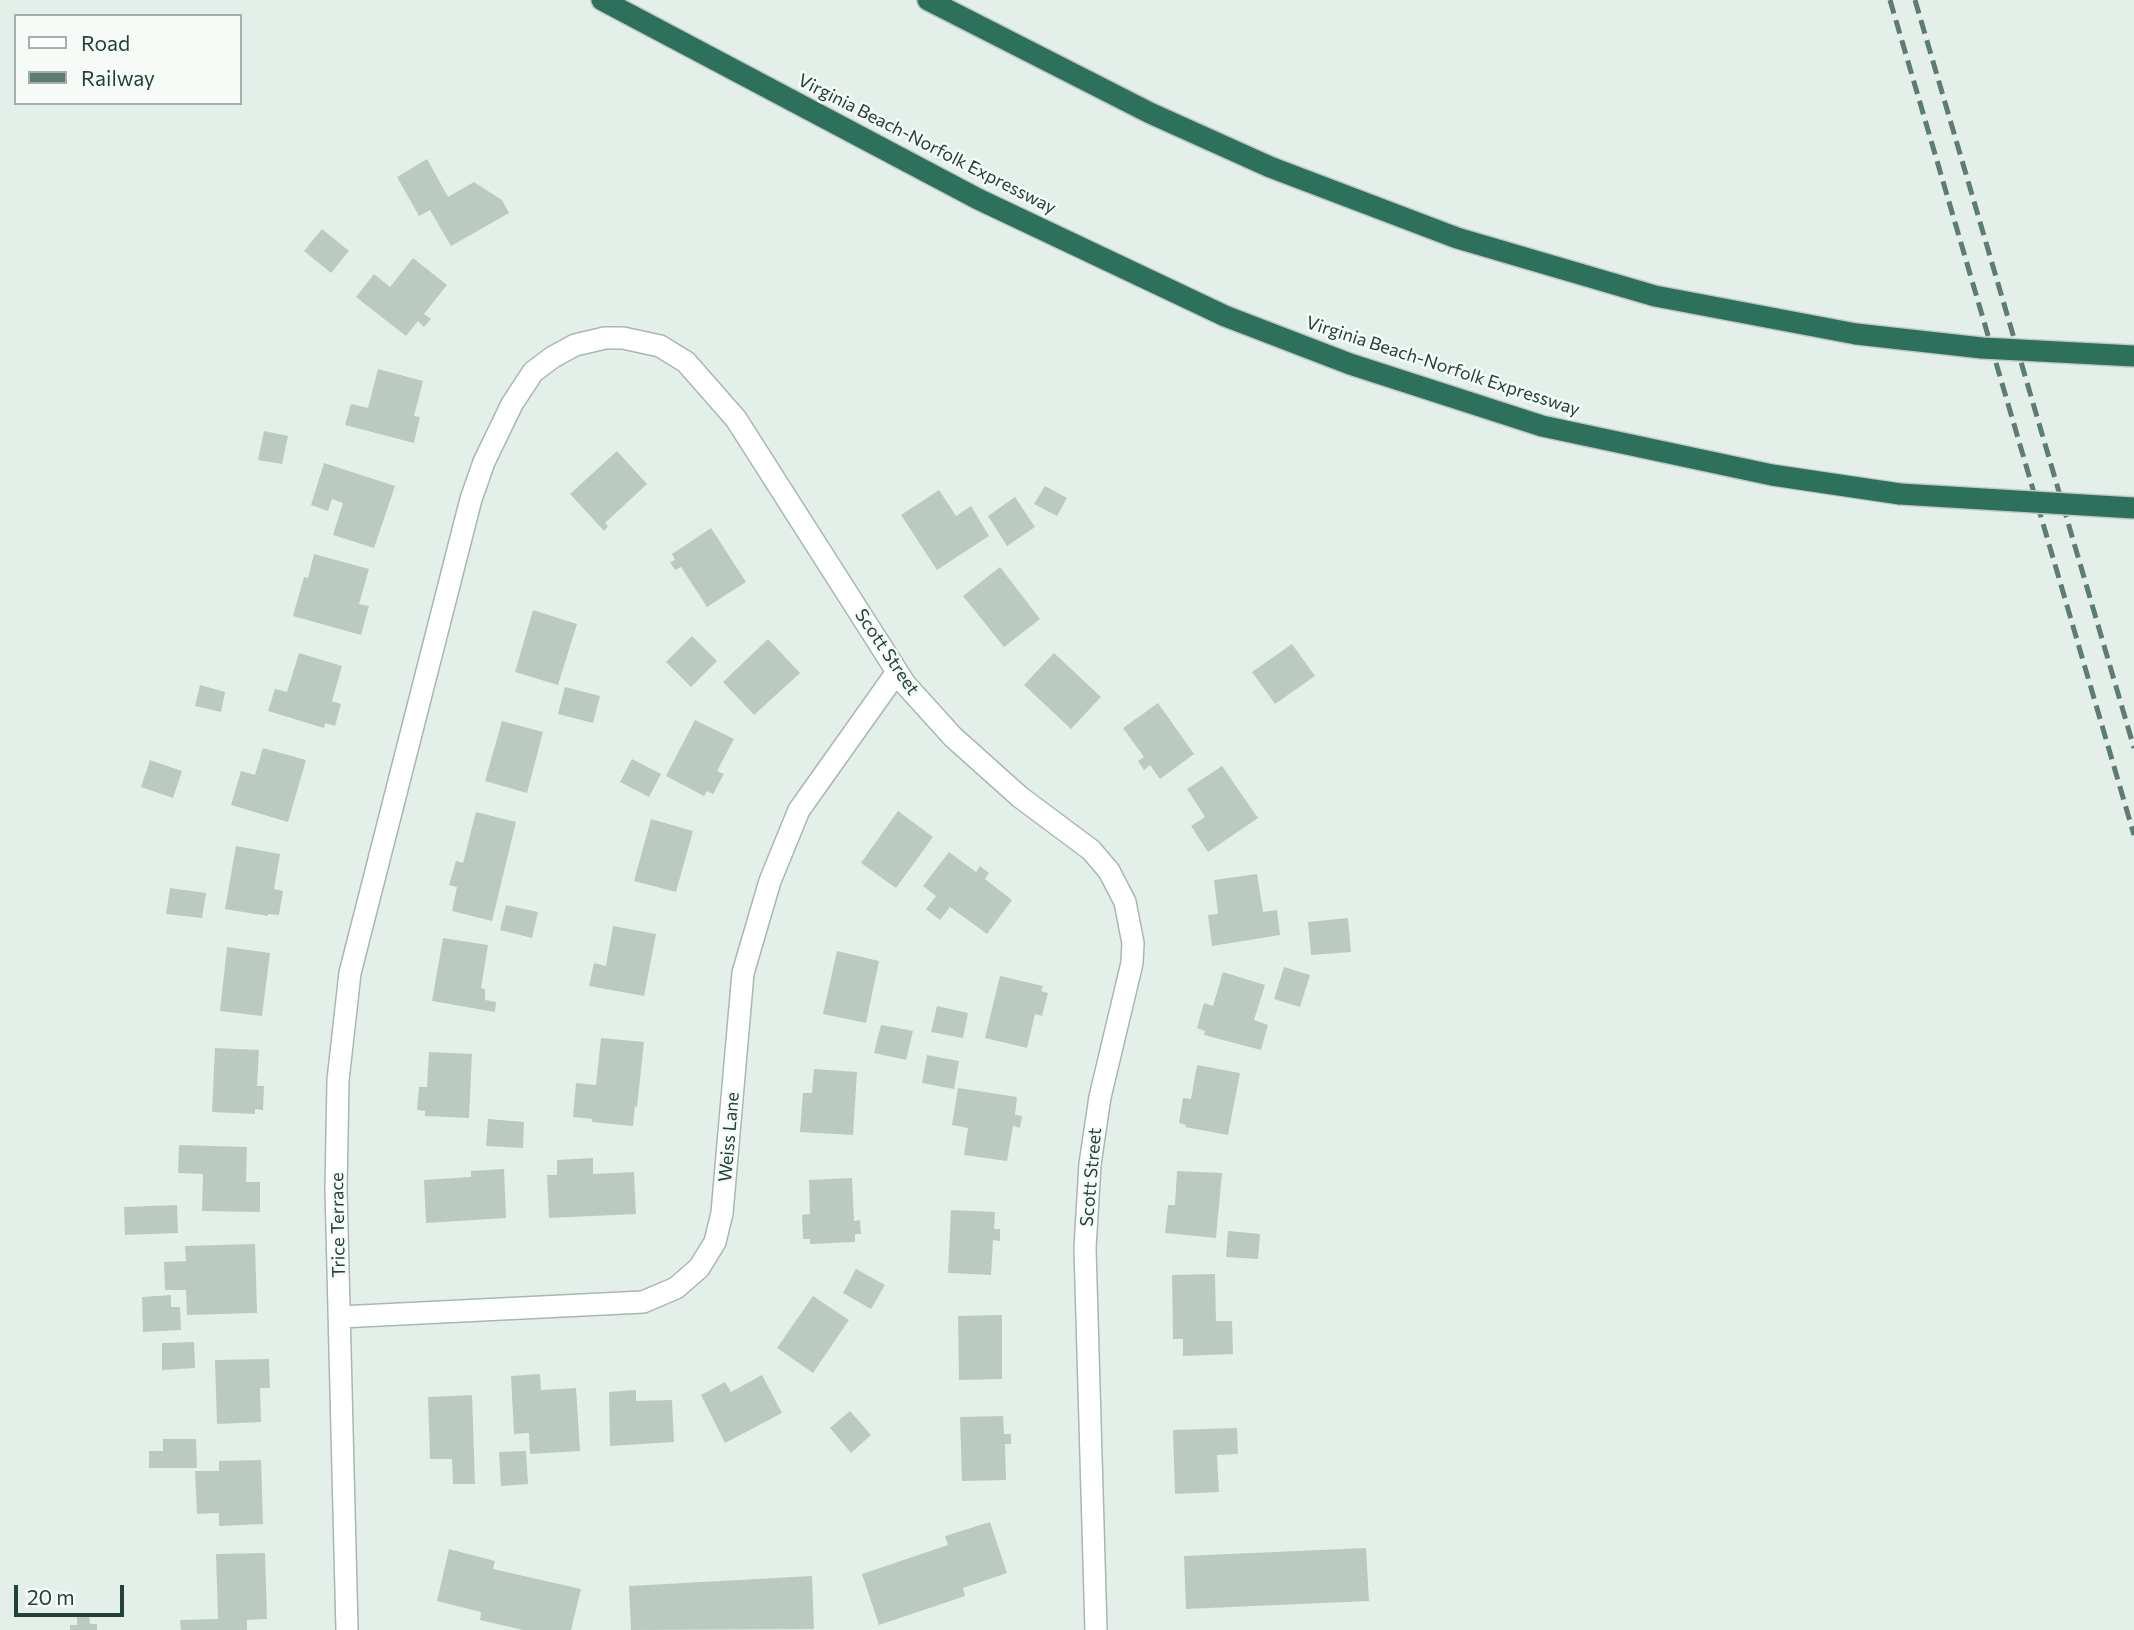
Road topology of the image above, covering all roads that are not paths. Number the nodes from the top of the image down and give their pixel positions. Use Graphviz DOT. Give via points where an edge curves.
graph roads {
  1 [pos="602,0"];
  2 [pos="928,0"];
  3 [pos="2134,356"];
  4 [pos="2134,508"];
  5 [pos="897,672"];
  6 [pos="388,826"];
  7 [pos="340,1317"];
  8 [pos="347,1630"];
  9 [pos="1096,1630"];
  1 -- 4 [label="highway, Virginia Beach-Norfolk Expressway, bridge" via="978,198 1225,316 1337,360 1542,426 1772,475 1900,495"];
  2 -- 3 [label="highway, bridge" via="1150,113 1270,167 1457,238 1655,296 1856,334 1982,348"];
  5 -- 6 [label="street, Scott Street" via="736,419 686,362 660,346 623,338 575,345 533,372 484,462"];
  5 -- 7 [label="street, Weiss Lane" via="799,810 770,881 743,973 722,1213 715,1242 699,1268 676,1288 643,1302"];
  5 -- 9 [label="street, Scott Street" via="963,745 1020,797 1091,850 1109,871 1125,902 1132,963 1100,1097 1085,1248"];
  6 -- 7 [label="street, Trice Terrace" via="351,972 338,1080 335,1189"];
  7 -- 8 [label="street, Trice Terrace"];
}
